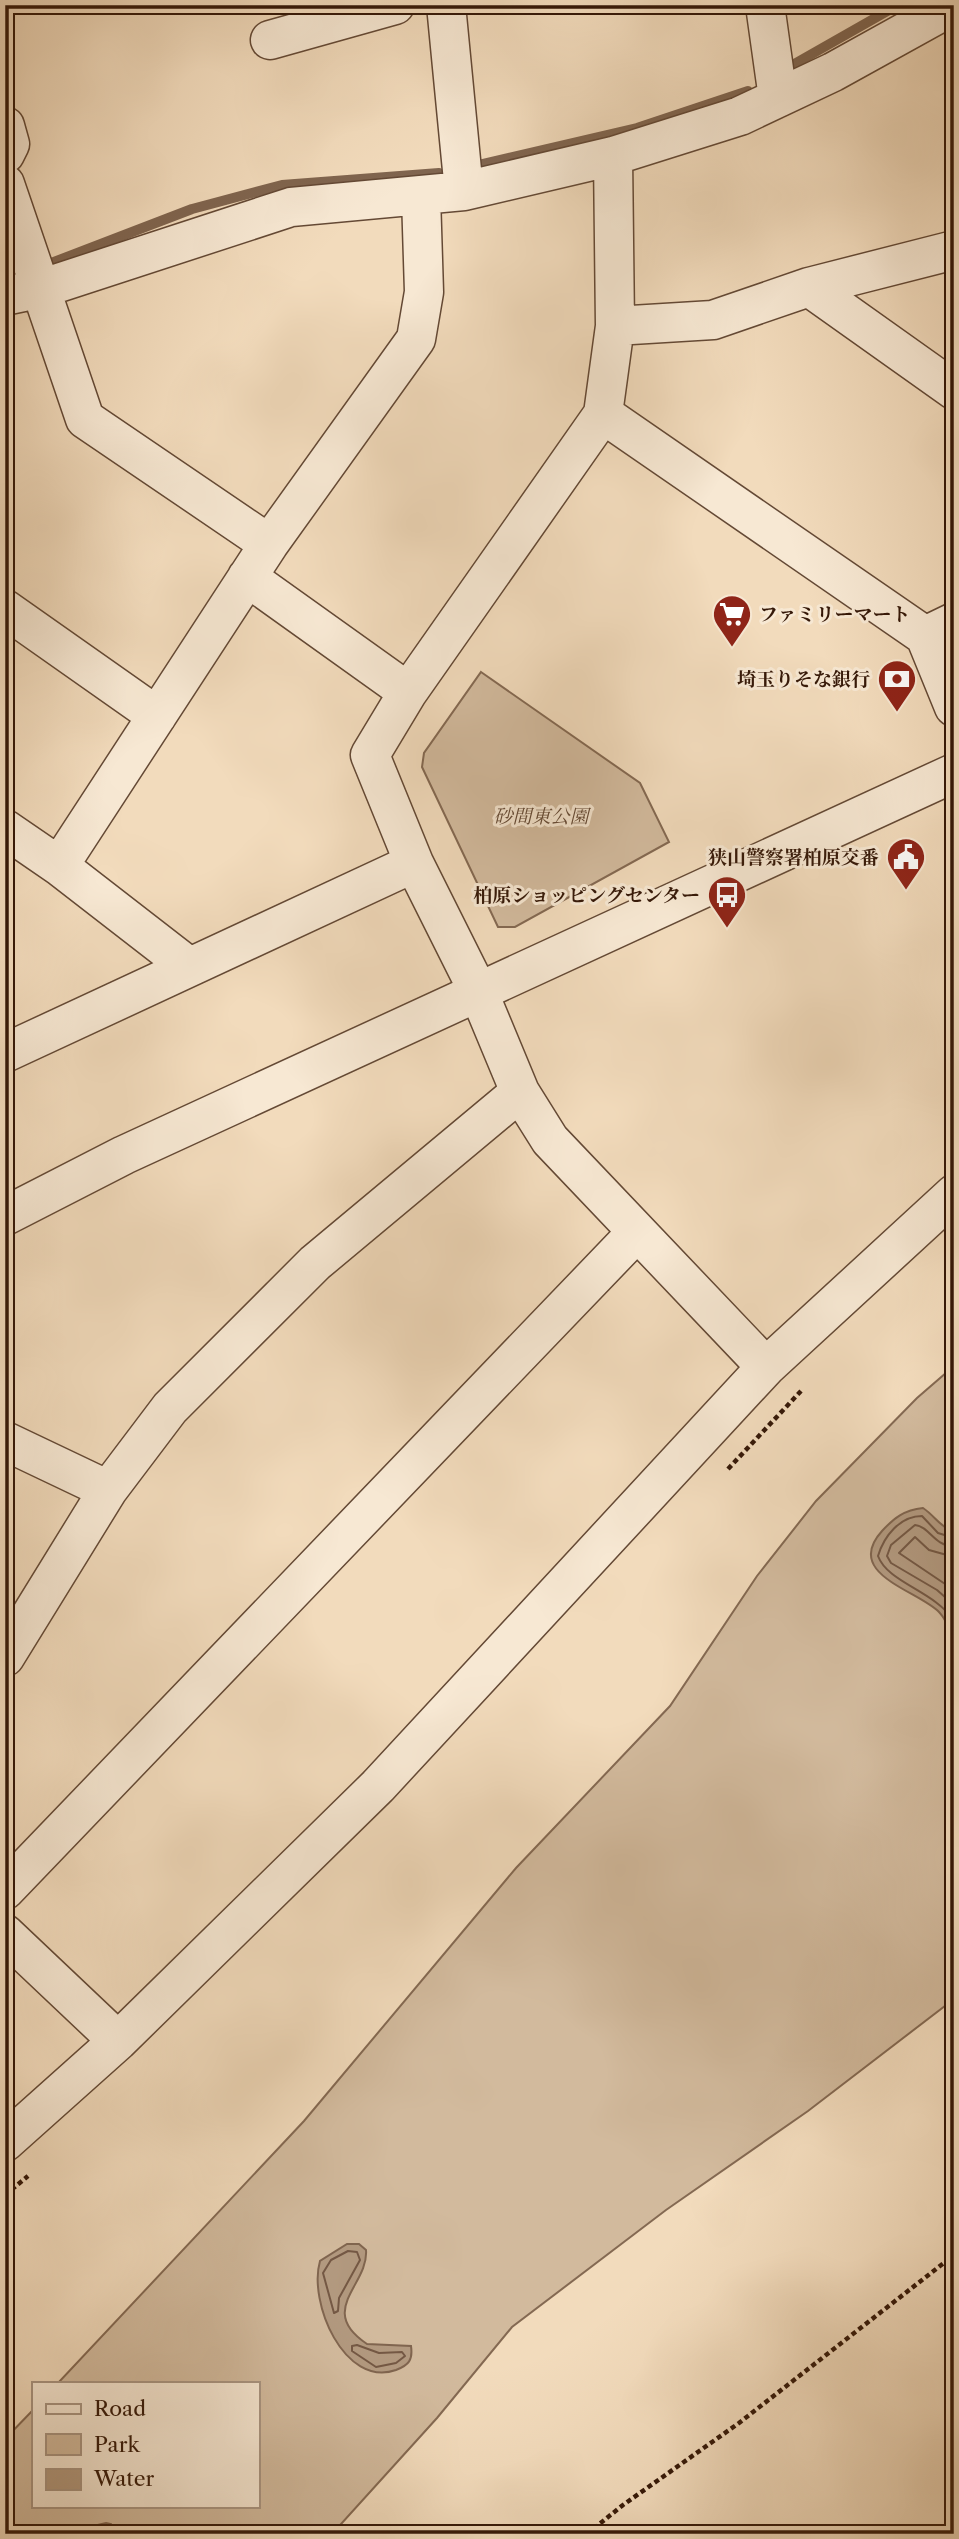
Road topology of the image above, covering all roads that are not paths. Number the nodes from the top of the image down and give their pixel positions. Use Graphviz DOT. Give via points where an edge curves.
graph roads {
  1 [pos="395,5"];
  2 [pos="446,5"];
  3 [pos="765,5"];
  4 [pos="954,5"];
  5 [pos="270,40"];
  6 [pos="778,98"];
  7 [pos="5,126"];
  8 [pos="5,154"];
  9 [pos="613,156"];
  10 [pos="5,184"];
  11 [pos="464,191"];
  12 [pos="421,196"];
  13 [pos="954,250"];
  14 [pos="809,287"];
  15 [pos="43,288"];
  16 [pos="5,296"];
  17 [pos="615,326"];
  18 [pos="954,390"];
  19 [pos="603,414"];
  20 [pos="269,544"];
  21 [pos="247,578"];
  22 [pos="5,609"];
  23 [pos="939,629"];
  24 [pos="408,692"];
  25 [pos="954,707"];
  26 [pos="157,716"];
  27 [pos="954,773"];
  28 [pos="5,829"];
  29 [pos="414,863"];
  30 [pos="59,866"];
  31 [pos="188,966"];
  32 [pos="478,991"];
  33 [pos="5,1053"];
  34 [pos="520,1092"];
  35 [pos="954,1194"];
  36 [pos="5,1216"];
  37 [pos="636,1233"];
  38 [pos="766,1367"];
  39 [pos="5,1441"];
  40 [pos="108,1490"];
  41 [pos="5,1657"];
  42 [pos="5,1890"];
  43 [pos="5,1934"];
  44 [pos="118,2041"];
  45 [pos="5,2142"];
  1 -- 5 [label="street"];
  2 -- 11 [label="street"];
  3 -- 6 [label="street"];
  4 -- 6 [label="street"];
  6 -- 9 [label="street" via="740,116"];
  7 -- 8 [label="street" via="10,144"];
  9 -- 11 [label="street"];
  9 -- 17 [label="street"];
  10 -- 15 [label="street"];
  11 -- 12 [label="street"];
  12 -- 15 [label="street" via="291,207"];
  12 -- 20 [label="street" via="424,292 416,340"];
  13 -- 14 [label="street"];
  14 -- 17 [label="street" via="713,320"];
  14 -- 18 [label="street"];
  15 -- 16 [label="street"];
  15 -- 20 [label="street" via="85,419"];
  17 -- 19 [label="street"];
  19 -- 23 [label="street"];
  19 -- 24 [label="street"];
  20 -- 21 [label="street"];
  21 -- 24 [label="street"];
  21 -- 26 [label="street"];
  22 -- 26 [label="street"];
  23 -- 25 [label="street"];
  24 -- 29 [label="street" via="370,755"];
  26 -- 30 [label="street"];
  27 -- 32 [label="street"];
  28 -- 30 [label="street"];
  29 -- 31 [label="street"];
  29 -- 32 [label="street"];
  30 -- 31 [label="street"];
  31 -- 33 [label="street"];
  32 -- 34 [label="street"];
  32 -- 36 [label="street" via="124,1155"];
  34 -- 37 [label="street" via="550,1140"];
  34 -- 40 [label="street" via="315,1263 170,1408"];
  35 -- 38 [label="street"];
  37 -- 38 [label="street"];
  37 -- 42 [label="street"];
  38 -- 44 [label="street" via="378,1786"];
  39 -- 40 [label="street"];
  40 -- 41 [label="street"];
  43 -- 44 [label="street"];
  44 -- 45 [label="street"];
}
